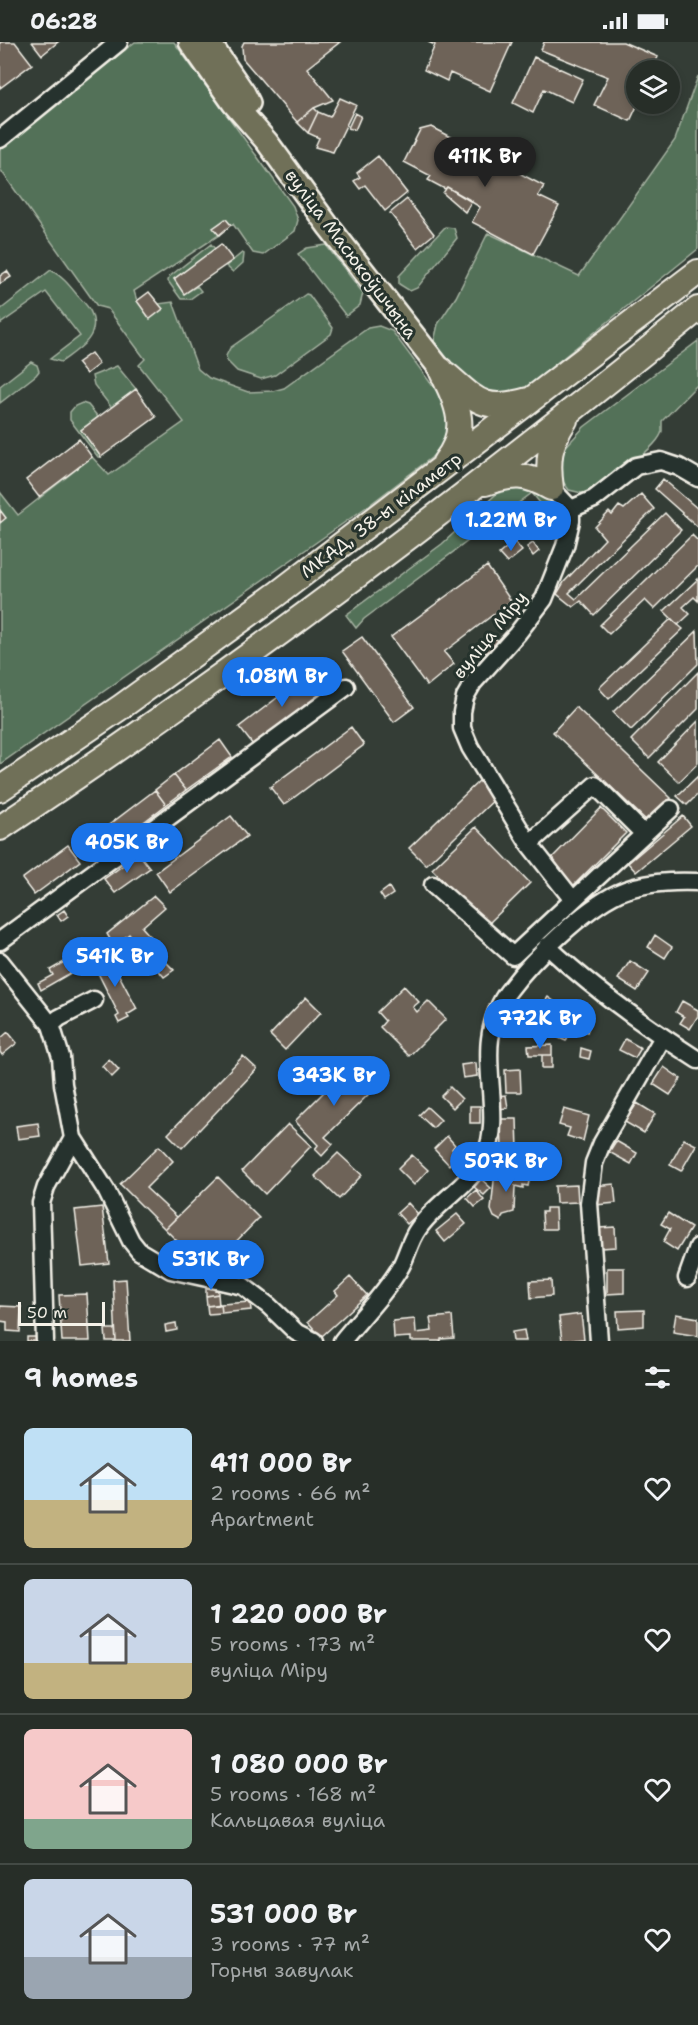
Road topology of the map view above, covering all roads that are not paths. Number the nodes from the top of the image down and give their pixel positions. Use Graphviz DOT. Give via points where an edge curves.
graph roads {
  1 [pos="119,42"];
  2 [pos="190,42"];
  3 [pos="209,42"];
  4 [pos="263,137"];
  5 [pos="0,139"];
  6 [pos="698,272"];
  7 [pos="698,309"];
  8 [pos="441,370"];
  9 [pos="534,399"];
  10 [pos="571,412"];
  11 [pos="438,471"];
  12 [pos="698,478"];
  13 [pos="474,486"];
  14 [pos="551,488"];
  15 [pos="571,509"];
  16 [pos="346,687"];
  17 [pos="0,789"];
  18 [pos="671,809"];
  19 [pos="0,828"];
  20 [pos="644,834"];
  21 [pos="529,844"];
  22 [pos="698,882"];
  23 [pos="434,885"];
  24 [pos="573,900"];
  25 [pos="0,941"];
  26 [pos="548,946"];
  27 [pos="0,961"];
  28 [pos="94,1000"];
  29 [pos="51,1025"];
  30 [pos="663,1037"];
  31 [pos="698,1060"];
  32 [pos="73,1138"];
  33 [pos="698,1247"];
  34 [pos="687,1278"];
  35 [pos="45,1341"];
  36 [pos="314,1341"];
  37 [pos="342,1341"];
  38 [pos="599,1341"];
  1 -- 5 [label="street"];
  2 -- 4 [label="main road, вуліца Масюкоўшчына" via="233,103"];
  3 -- 4 [label="main road, вуліца Масюкоўшчына" via="244,93"];
  4 -- 8 [label="main road, вуліца Масюкоўшчына"];
  6 -- 9 [label="highway, МКАД, 38-ы кіламетр"];
  7 -- 10 [label="highway, МКАД, 38-ы кіламетр"];
  8 -- 9 [label="highway" via="483,404 497,406"];
  8 -- 11 [label="highway" via="461,427 451,455"];
  9 -- 11 [label="highway, МКАД, 38-ы кіламетр"];
  10 -- 13 [label="highway, МКАД, 38-ы кіламетр"];
  10 -- 14 [label="highway" via="550,450"];
  11 -- 17 [label="highway, МКАД, 38-ы кіламетр" via="277,594"];
  12 -- 15 [label="street" via="661,461 636,466 594,499"];
  13 -- 14 [label="highway" via="515,476 531,477"];
  13 -- 19 [label="highway, МКАД, 38-ы кіламетр" via="336,593"];
  14 -- 15 [label="street"];
  15 -- 21 [label="street, вуліца Міру" via="565,546 544,599 472,683 462,712 462,728 470,747"];
  16 -- 25 [label="street"];
  18 -- 20 [label="street"];
  20 -- 21 [label="street" via="595,785"];
  20 -- 24 [label="street"];
  21 -- 24 [label="street, вуліца Міру"];
  22 -- 26 [label="street" via="650,884 620,892"];
  23 -- 24 [label="street" via="513,956"];
  26 -- 30 [label="street" via="609,1000"];
  26 -- 37 [label="street" via="508,990 498,1011 490,1039 491,1121 485,1156 417,1229 400,1267"];
  27 -- 29 [label="street"];
  28 -- 29 [label="street"];
  29 -- 32 [label="street" via="61,1057"];
  30 -- 31 [label="street"];
  30 -- 38 [label="street" via="594,1163 589,1203"];
  32 -- 35 [label="street" via="46,1186 41,1203"];
  32 -- 36 [label="street" via="140,1251 171,1270 243,1286 296,1332"];
  33 -- 34 [label="street"];
}
